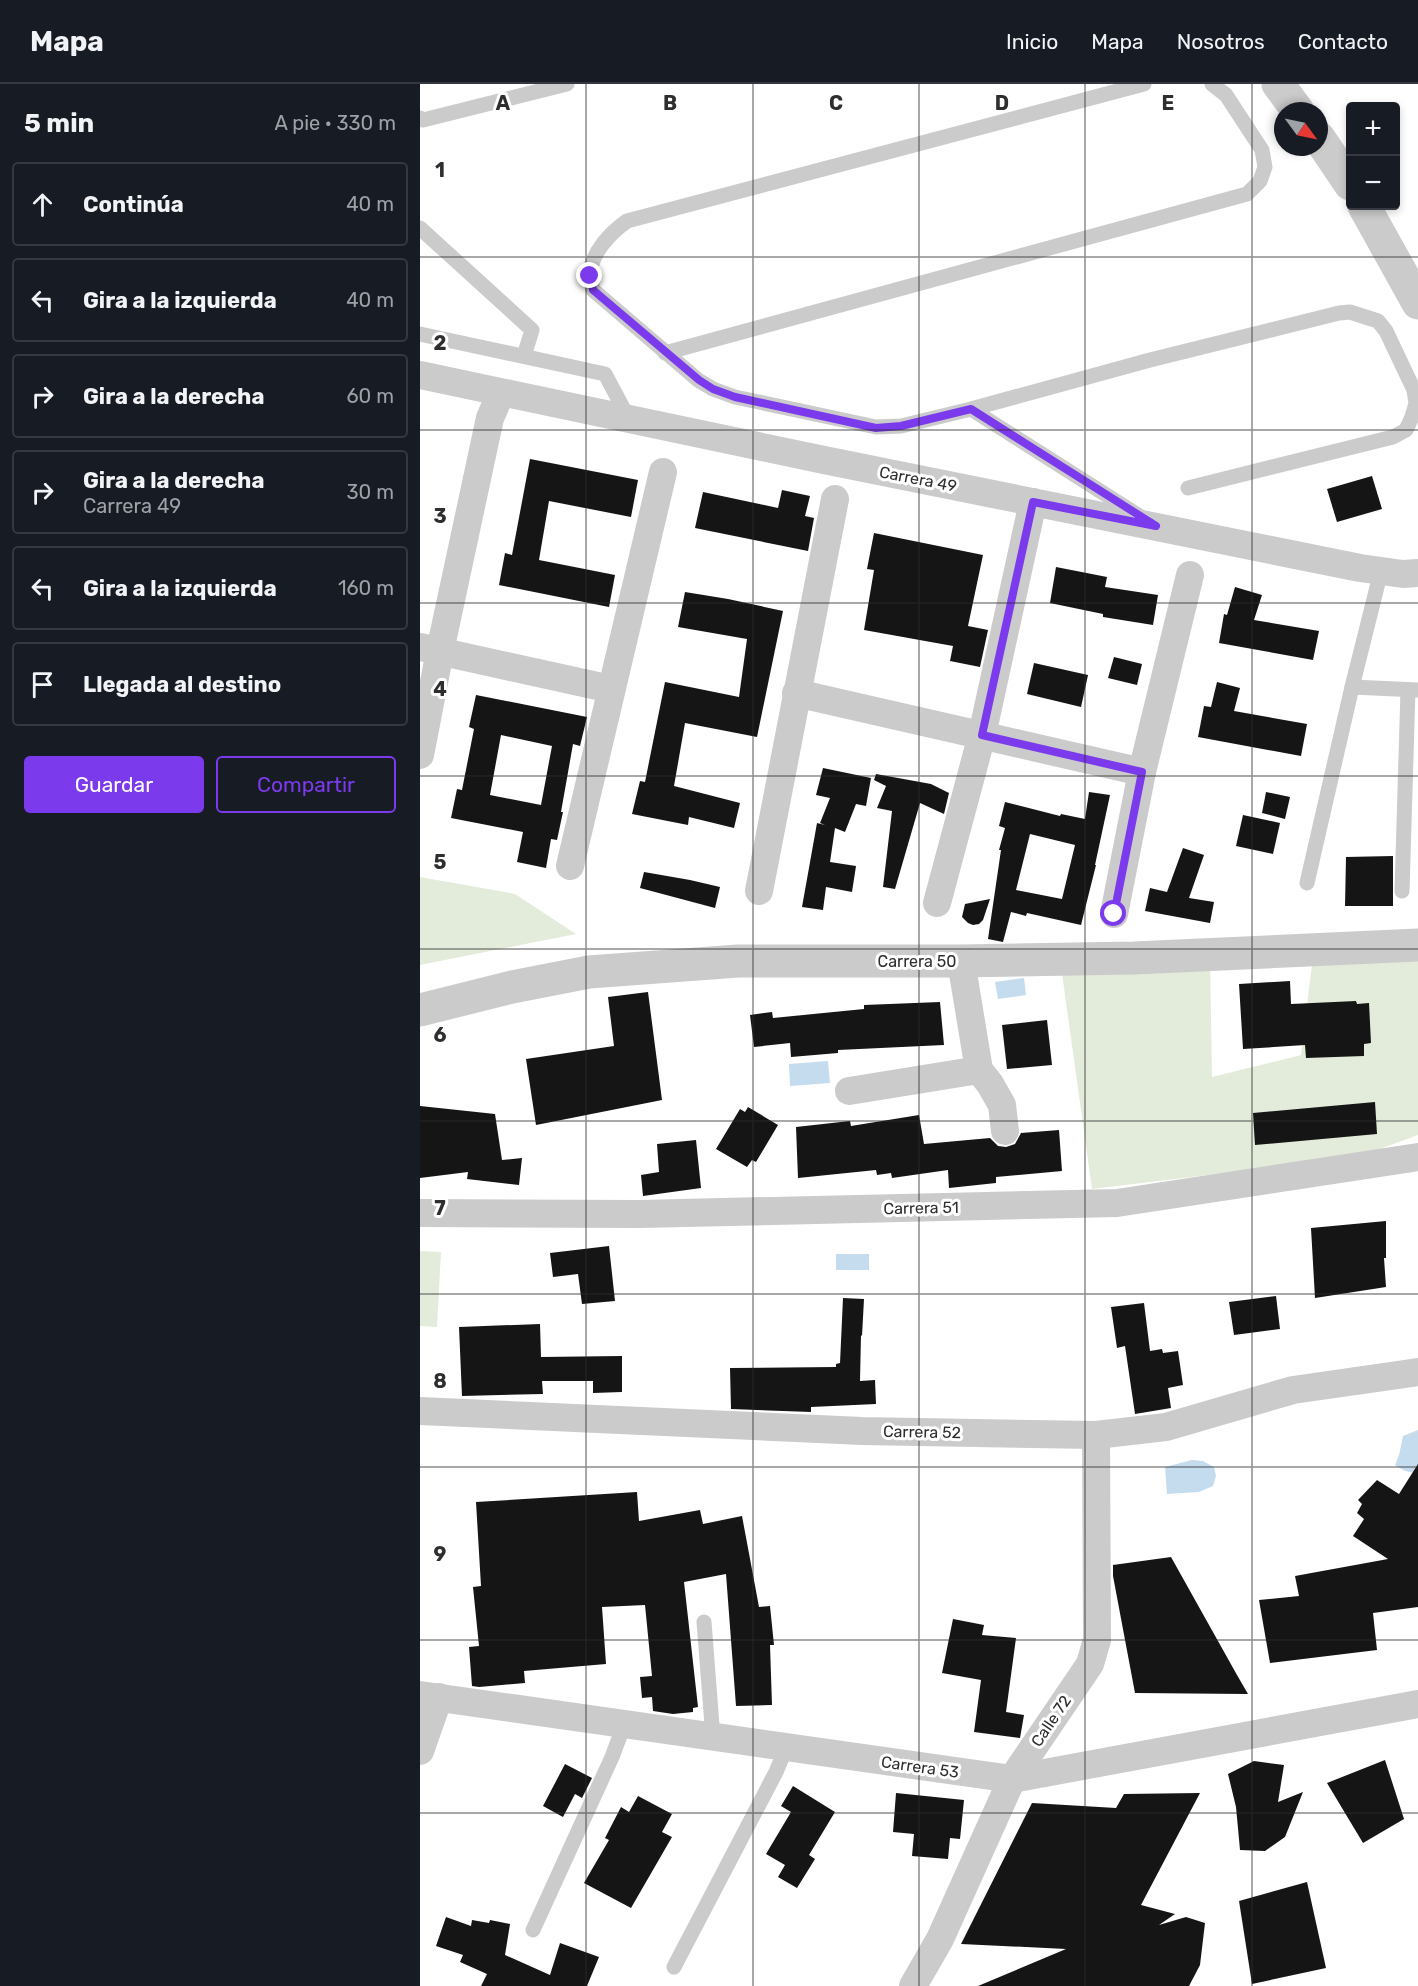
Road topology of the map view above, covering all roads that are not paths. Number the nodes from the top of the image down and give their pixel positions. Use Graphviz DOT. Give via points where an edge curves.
graph roads {
  1 [pos="567,84"];
  2 [pos="1144,84"];
  3 [pos="1212,84"];
  4 [pos="1278,84"];
  5 [pos="1291,102"];
  6 [pos="420,118"];
  7 [pos="1328,151"];
  8 [pos="1346,178"];
  9 [pos="1366,210"];
  10 [pos="420,228"];
  11 [pos="1418,303"];
  12 [pos="420,334"];
  13 [pos="665,353"];
  14 [pos="524,356"];
  15 [pos="420,375"];
  16 [pos="501,393"];
  17 [pos="971,409"];
  18 [pos="630,419"];
  19 [pos="663,472"];
  20 [pos="1188,488"];
  21 [pos="835,500"];
  22 [pos="1033,502"];
  23 [pos="1156,526"];
  24 [pos="1381,571"];
  25 [pos="1418,573"];
  26 [pos="1190,574"];
  27 [pos="430,649"];
  28 [pos="1352,687"];
  29 [pos="611,689"];
  30 [pos="1413,690"];
  31 [pos="796,693"];
  32 [pos="982,735"];
  33 [pos="420,755"];
  34 [pos="1142,772"];
  35 [pos="570,866"];
  36 [pos="1307,883"];
  37 [pos="759,891"];
  38 [pos="1402,891"];
  39 [pos="937,903"];
  40 [pos="1114,914"];
  41 [pos="1418,945"];
  42 [pos="961,962"];
  43 [pos="420,1010"];
  44 [pos="979,1070"];
  45 [pos="849,1091"];
  46 [pos="1005,1131"];
  47 [pos="1418,1157"];
  48 [pos="420,1213"];
  49 [pos="1418,1372"];
  50 [pos="420,1412"];
  51 [pos="1096,1435"];
  52 [pos="704,1622"];
  53 [pos="429,1696"];
  54 [pos="1418,1704"];
  55 [pos="624,1725"];
  56 [pos="713,1738"];
  57 [pos="786,1748"];
  58 [pos="420,1751"];
  59 [pos="1012,1779"];
  60 [pos="533,1930"];
  61 [pos="674,1967"];
  62 [pos="914,1986"];
  1 -- 6 [label="lane"];
  2 -- 13 [label="lane" via="627,221 604,242 593,262 593,290"];
  3 -- 13 [label="lane" via="1226,95 1262,150 1265,166 1260,181 1247,194"];
  4 -- 5 [label="street"];
  7 -- 8 [label="street"];
  9 -- 11 [label="street"];
  10 -- 14 [label="lane" via="532,330"];
  12 -- 14 [label="lane"];
  13 -- 17 [label="lane" via="713,389 735,397 876,428"];
  14 -- 18 [label="lane" via="605,374"];
  15 -- 16 [label="street, Carrera 49"];
  16 -- 18 [label="street, Carrera 49"];
  16 -- 27 [label="street" via="490,418"];
  17 -- 20 [label="lane" via="1339,313 1350,312 1378,321 1414,390 1416,403 1406,430 1393,437"];
  17 -- 23 [label="lane"];
  18 -- 22 [label="street, Carrera 49"];
  19 -- 29 [label="street"];
  21 -- 31 [label="street"];
  22 -- 23 [label="street, Carrera 49"];
  22 -- 32 [label="street"];
  23 -- 24 [label="street, Carrera 49"];
  24 -- 25 [label="street, Carrera 49"];
  24 -- 28 [label="lane"];
  26 -- 34 [label="street"];
  27 -- 29 [label="street"];
  27 -- 33 [label="street"];
  28 -- 30 [label="lane"];
  28 -- 36 [label="lane"];
  29 -- 35 [label="street"];
  30 -- 38 [label="lane"];
  31 -- 32 [label="street"];
  31 -- 37 [label="street"];
  32 -- 34 [label="street"];
  32 -- 39 [label="street"];
  34 -- 40 [label="street"];
  41 -- 42 [label="street, Carrera 50"];
  42 -- 43 [label="street, Carrera 50" via="738,961 589,972"];
  42 -- 44 [label="street"];
  44 -- 45 [label="street"];
  44 -- 46 [label="street" via="1002,1105"];
  47 -- 48 [label="street, Carrera 51" via="1117,1203 651,1214"];
  49 -- 51 [label="street, Carrera 52" via="1293,1390 1167,1427"];
  50 -- 51 [label="street, Carrera 52" via="862,1431"];
  51 -- 59 [label="street, Calle 72" via="1098,1640 1090,1664"];
  52 -- 56 [label="lane"];
  53 -- 55 [label="street, Carrera 53"];
  53 -- 58 [label="street"];
  54 -- 59 [label="street, Carrera 53"];
  55 -- 56 [label="street, Carrera 53"];
  55 -- 60 [label="lane"];
  56 -- 57 [label="street, Carrera 53"];
  57 -- 59 [label="street, Carrera 53"];
  57 -- 61 [label="lane"];
  59 -- 62 [label="street, Calle 72" via="940,1939"];
}
